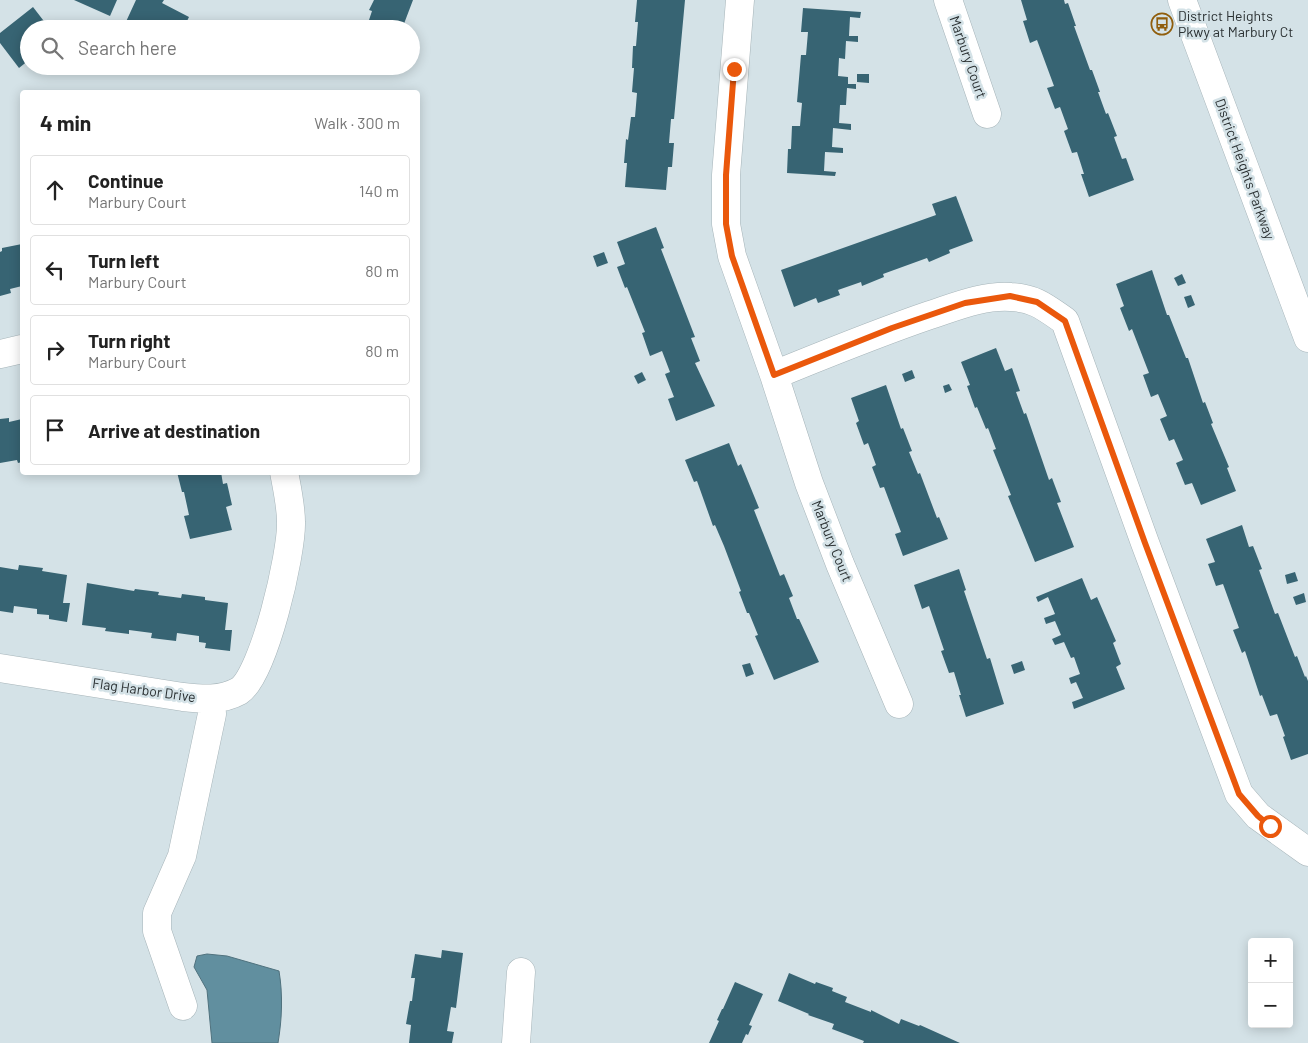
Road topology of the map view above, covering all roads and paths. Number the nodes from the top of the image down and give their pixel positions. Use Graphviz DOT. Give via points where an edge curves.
graph roads {
  1 [pos="740,0"];
  2 [pos="948,0"];
  3 [pos="1182,0"];
  4 [pos="987,114"];
  5 [pos="1308,338"];
  6 [pos="20,349"];
  7 [pos="0,354"];
  8 [pos="774,375"];
  9 [pos="284,475"];
  10 [pos="0,668"];
  11 [pos="211,699"];
  12 [pos="899,704"];
  13 [pos="1308,852"];
  14 [pos="520,972"];
  15 [pos="183,1006"];
  16 [pos="516,1043"];
  1 -- 8 [label="street, Marbury Court" via="726,175 726,224 732,256"];
  2 -- 4 [label="street, Marbury Court"];
  3 -- 5 [label="street, District Heights Parkway"];
  6 -- 7 [label="street"];
  8 -- 12 [label="street, Marbury Court" via="809,483"];
  8 -- 13 [label="street" via="965,303 1010,296 1037,302 1065,321 1239,794 1258,816"];
  9 -- 11 [label="street, Flag Harbor Drive" via="291,521 288,553 274,613 256,667 240,690"];
  10 -- 11 [label="street, Flag Harbor Drive" via="158,694"];
  11 -- 15 [label="street" via="212,714 182,856 157,913 157,931"];
  14 -- 16 [label="street"];
}
